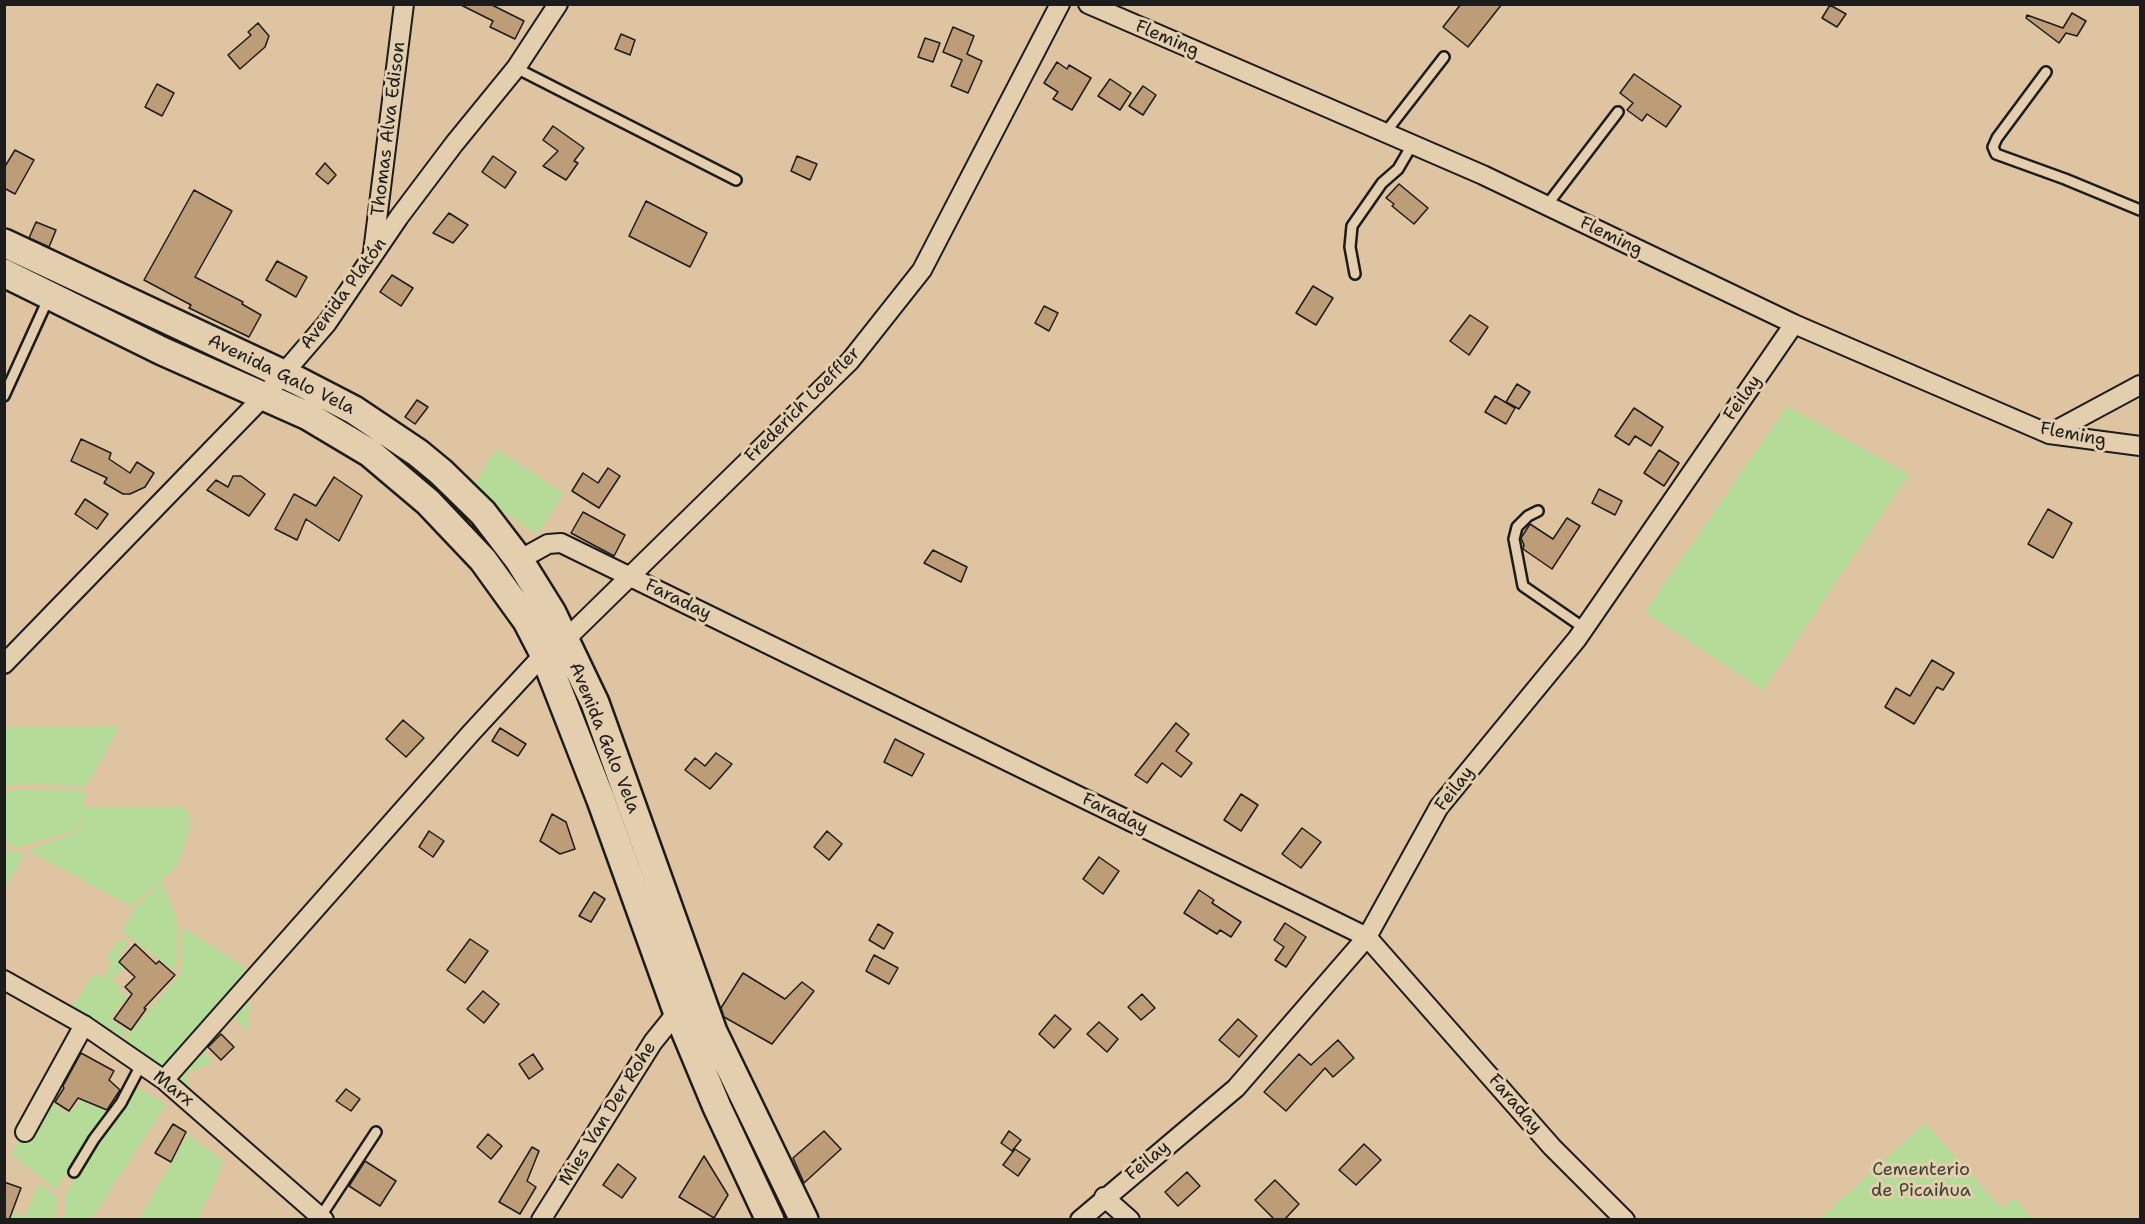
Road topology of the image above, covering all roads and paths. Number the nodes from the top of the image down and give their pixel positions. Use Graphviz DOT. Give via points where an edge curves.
graph roads {
  1 [pos="404,4"];
  2 [pos="558,4"];
  3 [pos="1060,4"];
  4 [pos="1088,4"];
  5 [pos="1444,57"];
  6 [pos="516,68"];
  7 [pos="2046,72"];
  8 [pos="1618,112"];
  9 [pos="1385,133"];
  10 [pos="1412,145"];
  11 [pos="736,180"];
  12 [pos="1547,205"];
  13 [pos="2140,210"];
  14 [pos="4,243"];
  15 [pos="373,254"];
  16 [pos="4,273"];
  17 [pos="1355,274"];
  18 [pos="50,295"];
  19 [pos="1794,324"];
  20 [pos="283,375"];
  21 [pos="2140,385"];
  22 [pos="4,396"];
  23 [pos="264,396"];
  24 [pos="2049,434"];
  25 [pos="2140,446"];
  26 [pos="1538,511"];
  27 [pos="519,560"];
  28 [pos="629,576"];
  29 [pos="1584,628"];
  30 [pos="554,647"];
  31 [pos="4,664"];
  32 [pos="1367,937"];
  33 [pos="4,980"];
  34 [pos="698,989"];
  35 [pos="677,1011"];
  36 [pos="84,1025"];
  37 [pos="141,1065"];
  38 [pos="164,1080"];
  39 [pos="25,1132"];
  40 [pos="376,1132"];
  41 [pos="74,1172"];
  42 [pos="1104,1197"];
  43 [pos="323,1218"];
  44 [pos="541,1220"];
  45 [pos="770,1220"];
  46 [pos="804,1220"];
  47 [pos="1080,1220"];
  48 [pos="1130,1220"];
  49 [pos="1625,1220"];
  1 -- 15 [label="street, Thomas Alva Edison"];
  2 -- 6 [label="street, Avenida Platón"];
  3 -- 28 [label="street, Frederich Loeffler" via="922,270 850,361"];
  4 -- 9 [label="street, Fleming"];
  5 -- 9 [label="lane"];
  6 -- 11 [label="lane"];
  6 -- 15 [label="street, Avenida Platón"];
  7 -- 13 [label="lane" via="1997,138 1993,147 1996,154"];
  8 -- 12 [label="lane"];
  9 -- 10 [label="street, Fleming"];
  10 -- 12 [label="street, Fleming"];
  10 -- 17 [label="lane" via="1398,169 1382,183 1352,226 1350,247"];
  12 -- 19 [label="street, Fleming"];
  14 -- 20 [label="main road, Avenida Galo Vela"];
  15 -- 20 [label="street, Avenida Platón" via="327,323"];
  16 -- 18 [label="main road, Avenida Galo Vela"];
  18 -- 22 [label="lane"];
  18 -- 23 [label="main road, Avenida Galo Vela"];
  19 -- 24 [label="street, Fleming"];
  19 -- 29 [label="street, Feilay"];
  20 -- 23 [label="street, Avenida Platón"];
  20 -- 27 [label="main road, Avenida Galo Vela" via="354,410 418,453 483,513"];
  21 -- 24 [label="street"];
  23 -- 30 [label="main road, Avenida Galo Vela" via="308,416 370,453 428,502 483,560 527,621"];
  23 -- 31 [label="street, Avenida Platón"];
  24 -- 25 [label="street, Fleming"];
  26 -- 29 [label="lane" via="1517,527 1514,539 1523,586"];
  27 -- 28 [label="street, Faraday" via="548,544 561,543"];
  27 -- 30 [label="main road, Avenida Galo Vela" via="552,613"];
  28 -- 30 [label="street, Frederich Loeffler"];
  28 -- 32 [label="street, Faraday"];
  29 -- 32 [label="street, Feilay" via="1439,807"];
  30 -- 34 [label="main road, Avenida Galo Vela" via="595,703"];
  30 -- 35 [label="main road, Avenida Galo Vela" via="601,800"];
  30 -- 38 [label="street, Frederich Loeffler" via="471,733"];
  32 -- 42 [label="street, Feilay" via="1236,1088"];
  32 -- 49 [label="street, Faraday" via="1552,1147"];
  33 -- 36 [label="street, Marx"];
  34 -- 35 [label="street, Mies Van Der Rohe"];
  34 -- 46 [label="main road, Avenida Galo Vela" via="713,1032"];
  35 -- 44 [label="street, Mies Van Der Rohe" via="653,1042"];
  35 -- 45 [label="main road, Avenida Galo Vela"];
  36 -- 37 [label="street, Marx"];
  36 -- 39 [label="street"];
  37 -- 38 [label="street, Marx"];
  37 -- 41 [label="lane" via="121,1103"];
  38 -- 43 [label="street, Marx"];
  40 -- 43 [label="lane"];
  42 -- 47 [label="street, Feilay"];
  42 -- 48 [label="street"];
}
